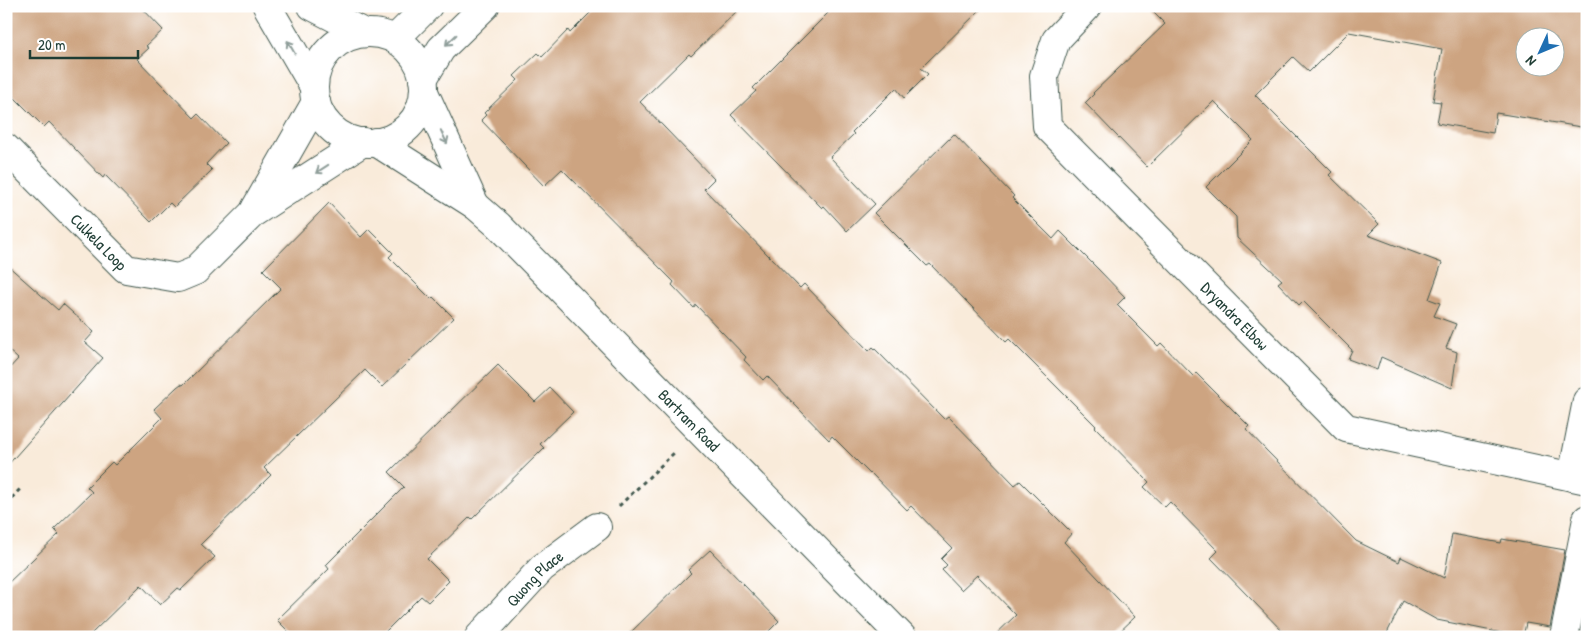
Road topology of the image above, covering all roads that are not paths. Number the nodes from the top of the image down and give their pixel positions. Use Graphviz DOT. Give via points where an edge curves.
graph roads {
  1 [pos="268,6"];
  2 [pos="312,6"];
  3 [pos="428,6"];
  4 [pos="485,6"];
  5 [pos="1088,6"];
  6 [pos="364,33"];
  7 [pos="395,39"];
  8 [pos="424,85"];
  9 [pos="315,94"];
  10 [pos="370,142"];
  11 [pos="6,148"];
  12 [pos="476,205"];
  13 [pos="253,212"];
  14 [pos="1587,401"];
  15 [pos="1579,479"];
  16 [pos="1587,519"];
  17 [pos="597,527"];
  18 [pos="479,637"];
  19 [pos="902,637"];
  20 [pos="1564,637"];
  9 -- 1 [label="street, one-way"];
  2 -- 6 [label="street"];
  3 -- 7 [label="street"];
  4 -- 8 [label="street, one-way" via="441,49"];
  5 -- 15 [label="street, Dryandra Elbow" via="1056,40 1044,76 1047,126 1346,428"];
  6 -- 7 [label="street"];
  6 -- 9 [label="street" via="334,45 324,57 316,72"];
  7 -- 8 [label="street" via="418,63"];
  8 -- 10 [label="street" via="420,111 410,126 394,137"];
  8 -- 12 [label="street, Bartram Road, one-way"];
  9 -- 10 [label="street" via="321,115 329,126 351,140"];
  9 -- 13 [label="street, Culkela Loop"];
  10 -- 12 [label="street, Bartram Road"];
  10 -- 13 [label="street, Culkela Loop, one-way"];
  11 -- 13 [label="street, Culkela Loop" via="126,269 178,278 195,271"];
  12 -- 19 [label="street, Bartram Road"];
  14 -- 15 [label="street"];
  16 -- 20 [label="street"];
  17 -- 18 [label="street, Quong Place" via="542,568"];
}
